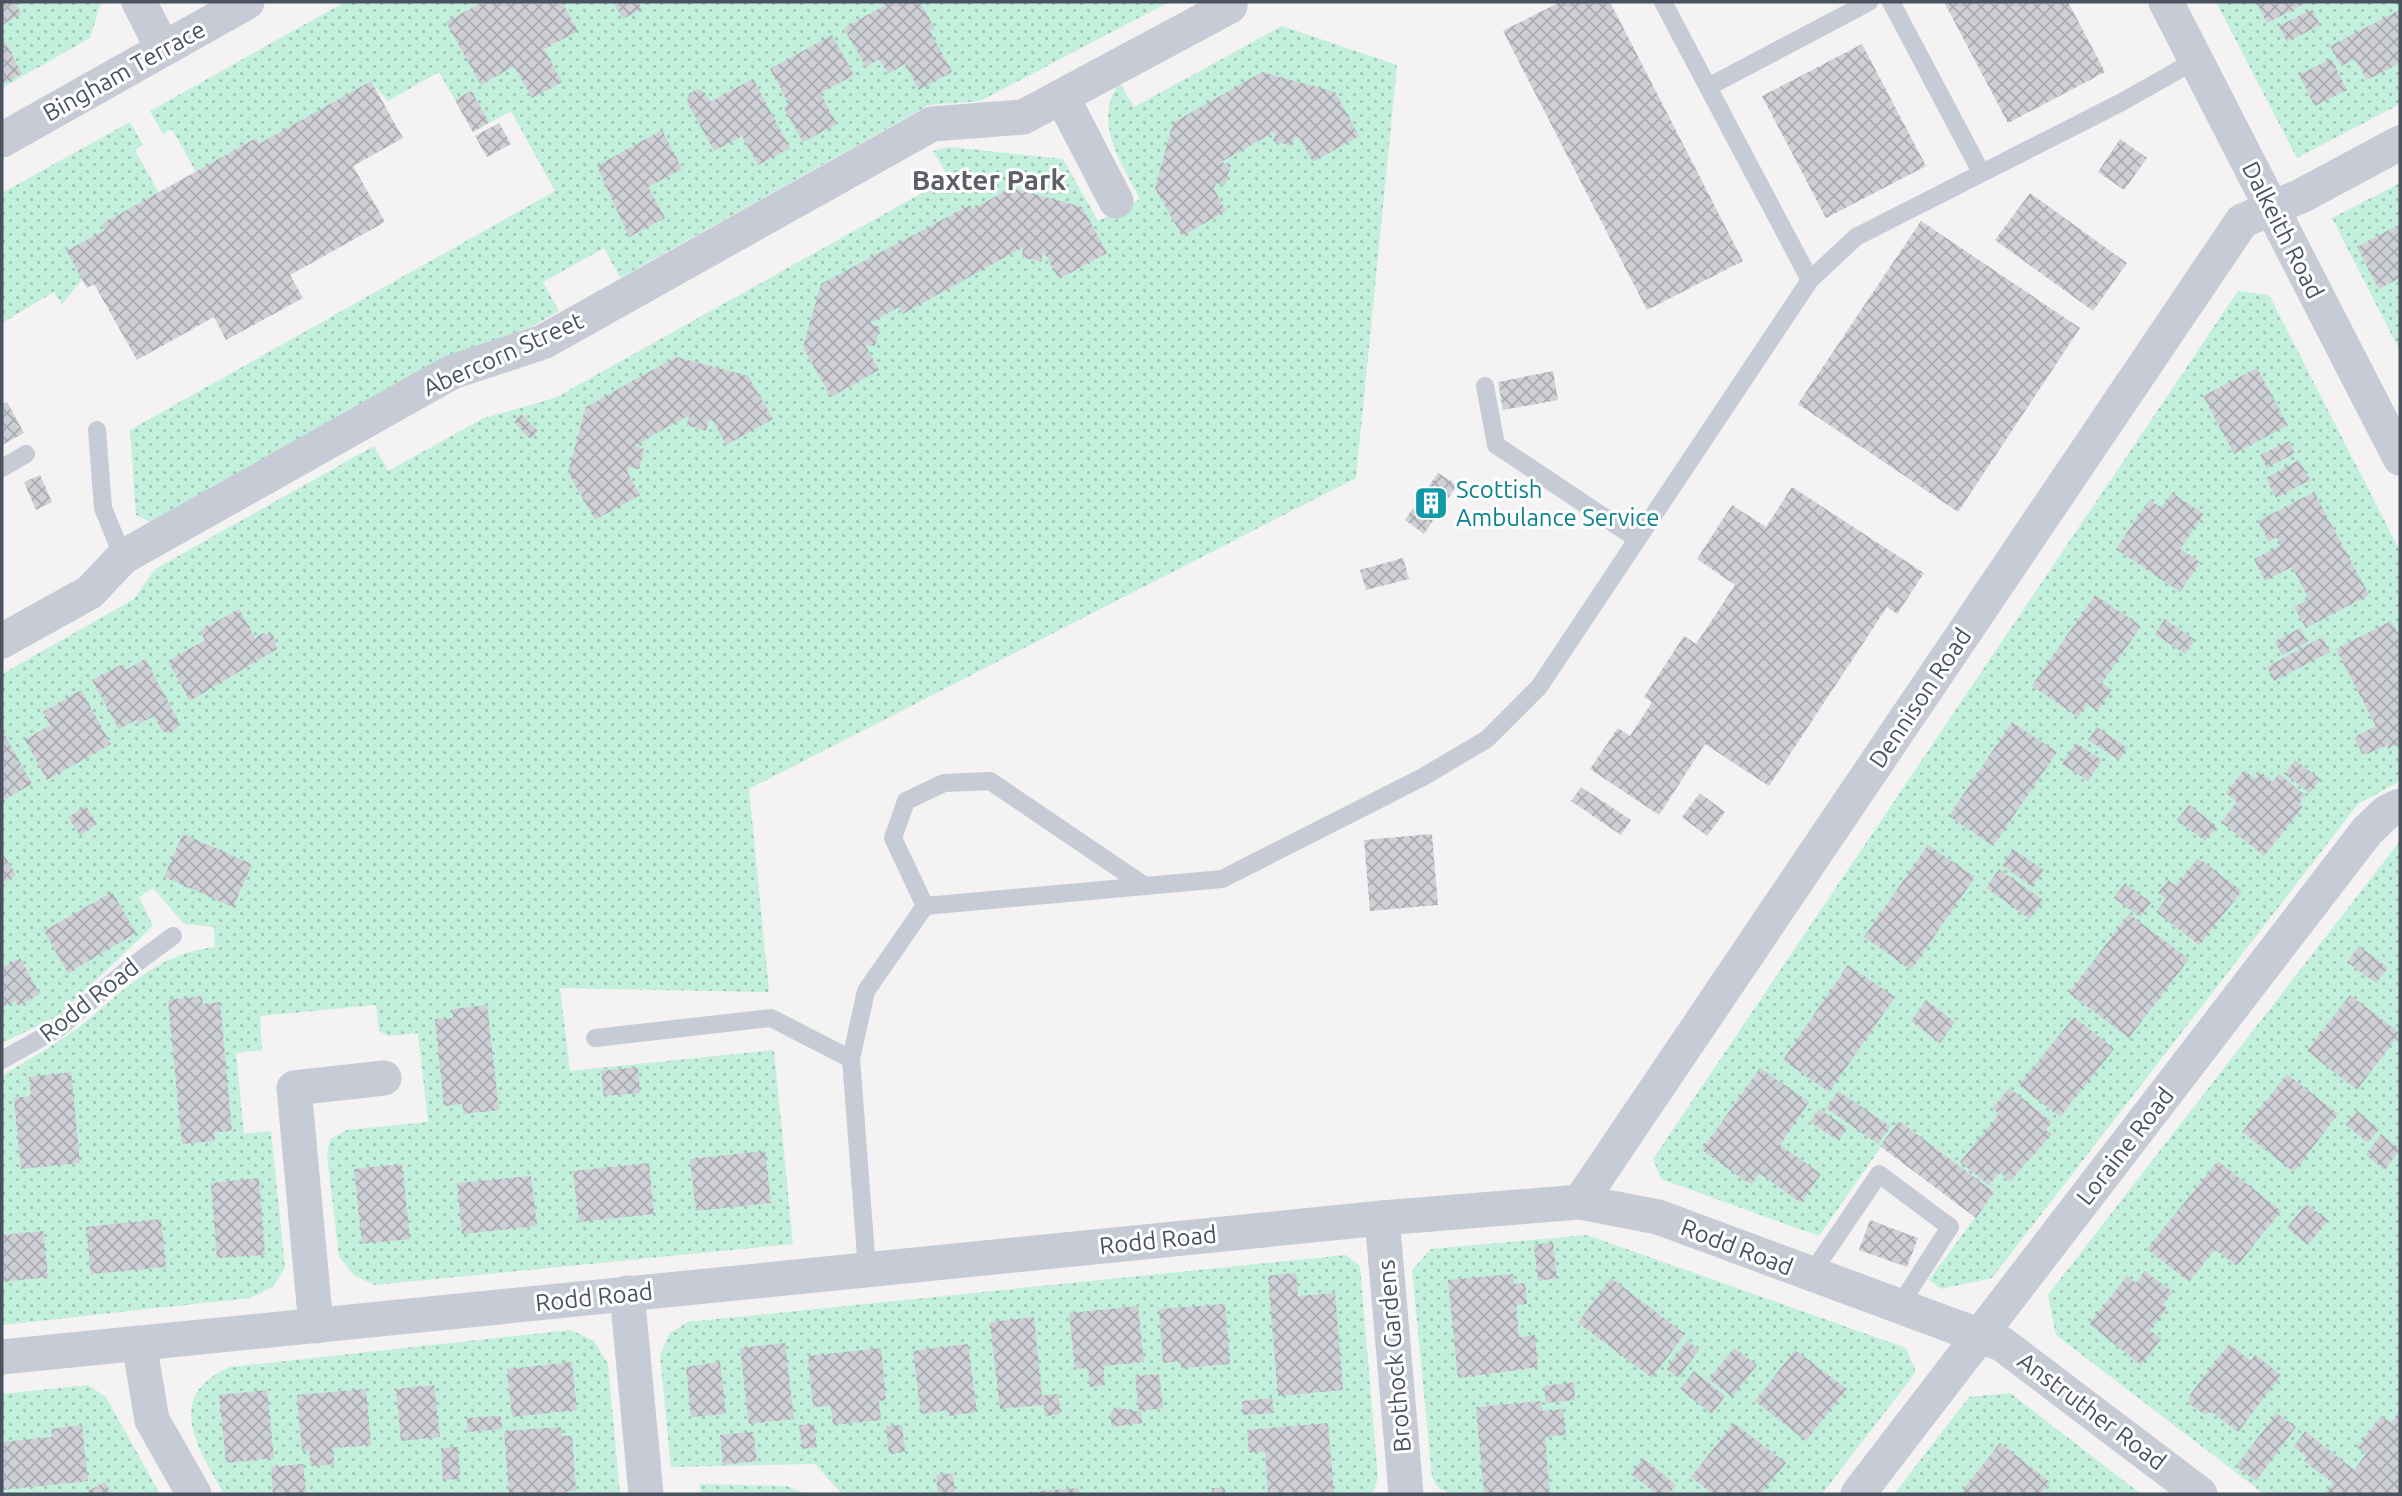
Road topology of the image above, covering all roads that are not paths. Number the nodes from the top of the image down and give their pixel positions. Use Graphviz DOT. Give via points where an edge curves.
graph roads {
  1 [pos="139,2"];
  2 [pos="247,2"];
  3 [pos="1662,2"];
  4 [pos="1869,2"];
  5 [pos="1891,2"];
  6 [pos="2166,2"];
  7 [pos="1230,6"];
  8 [pos="163,49"];
  9 [pos="2196,60"];
  10 [pos="1708,87"];
  11 [pos="1062,97"];
  12 [pos="2,140"];
  13 [pos="2400,144"];
  14 [pos="1981,172"];
  15 [pos="1116,201"];
  16 [pos="2271,208"];
  17 [pos="1810,280"];
  18 [pos="1485,386"];
  19 [pos="97,430"];
  20 [pos="26,454"];
  21 [pos="2400,458"];
  22 [pos="2,468"];
  23 [pos="1637,539"];
  24 [pos="123,557"];
  25 [pos="2,641"];
  26 [pos="2400,806"];
  27 [pos="1145,886"];
  28 [pos="925,906"];
  29 [pos="173,936"];
  30 [pos="595,1038"];
  31 [pos="851,1059"];
  32 [pos="2,1060"];
  33 [pos="384,1078"];
  34 [pos="1580,1202"];
  35 [pos="1382,1218"];
  36 [pos="867,1269"];
  37 [pos="1811,1275"];
  38 [pos="626,1293"];
  39 [pos="1898,1308"];
  40 [pos="316,1326"];
  41 [pos="1979,1337"];
  42 [pos="139,1343"];
  43 [pos="2,1357"];
  44 [pos="194,1494"];
  45 [pos="646,1494"];
  46 [pos="1406,1494"];
  47 [pos="1858,1494"];
  48 [pos="2200,1494"];
  1 -- 8 [label="street"];
  2 -- 8 [label="street, Bingham Terrace"];
  3 -- 10 [label="lane"];
  4 -- 10 [label="lane"];
  5 -- 14 [label="lane"];
  6 -- 9 [label="street, Dalkeith Road"];
  7 -- 11 [label="street, Abercorn Street"];
  8 -- 12 [label="street, Bingham Terrace"];
  9 -- 14 [label="lane"];
  9 -- 16 [label="street, Dalkeith Road"];
  10 -- 17 [label="lane"];
  11 -- 15 [label="street"];
  11 -- 24 [label="street, Abercorn Street" via="1023,117 932,124 543,342 452,372"];
  13 -- 16 [label="street, Dennison Road"];
  14 -- 17 [label="lane" via="1856,237"];
  16 -- 21 [label="street, Dalkeith Road"];
  16 -- 34 [label="street, Dennison Road" via="2242,221"];
  17 -- 23 [label="lane"];
  18 -- 23 [label="lane" via="1496,445"];
  19 -- 24 [label="lane" via="103,508"];
  20 -- 22 [label="lane"];
  23 -- 27 [label="lane" via="1539,687 1487,739 1222,879"];
  24 -- 25 [label="street, Abercorn Street" via="90,592"];
  26 -- 41 [label="street, Loraine Road" via="2367,831"];
  27 -- 28 [label="lane"];
  27 -- 28 [label="lane" via="990,782 944,783 906,801 893,838"];
  28 -- 31 [label="lane" via="866,991"];
  29 -- 32 [label="lane, Rodd Road" via="59,1028"];
  30 -- 31 [label="lane" via="771,1018"];
  31 -- 36 [label="lane"];
  33 -- 40 [label="street" via="294,1088"];
  34 -- 35 [label="street, Rodd Road"];
  34 -- 37 [label="street, Rodd Road" via="1658,1217"];
  35 -- 36 [label="street, Rodd Road"];
  35 -- 46 [label="street, Brothock Gardens"];
  36 -- 38 [label="street, Rodd Road"];
  37 -- 39 [label="street, Rodd Road"];
  37 -- 39 [label="lane" via="1879,1174 1950,1227"];
  38 -- 40 [label="street, Rodd Road"];
  38 -- 45 [label="street"];
  39 -- 41 [label="street, Rodd Road"];
  40 -- 42 [label="street, Rodd Road"];
  41 -- 47 [label="street, Loraine Road"];
  41 -- 48 [label="street, Anstruther Road" via="2003,1344"];
  42 -- 43 [label="street, Rodd Road"];
  42 -- 44 [label="street" via="152,1420"];
}
